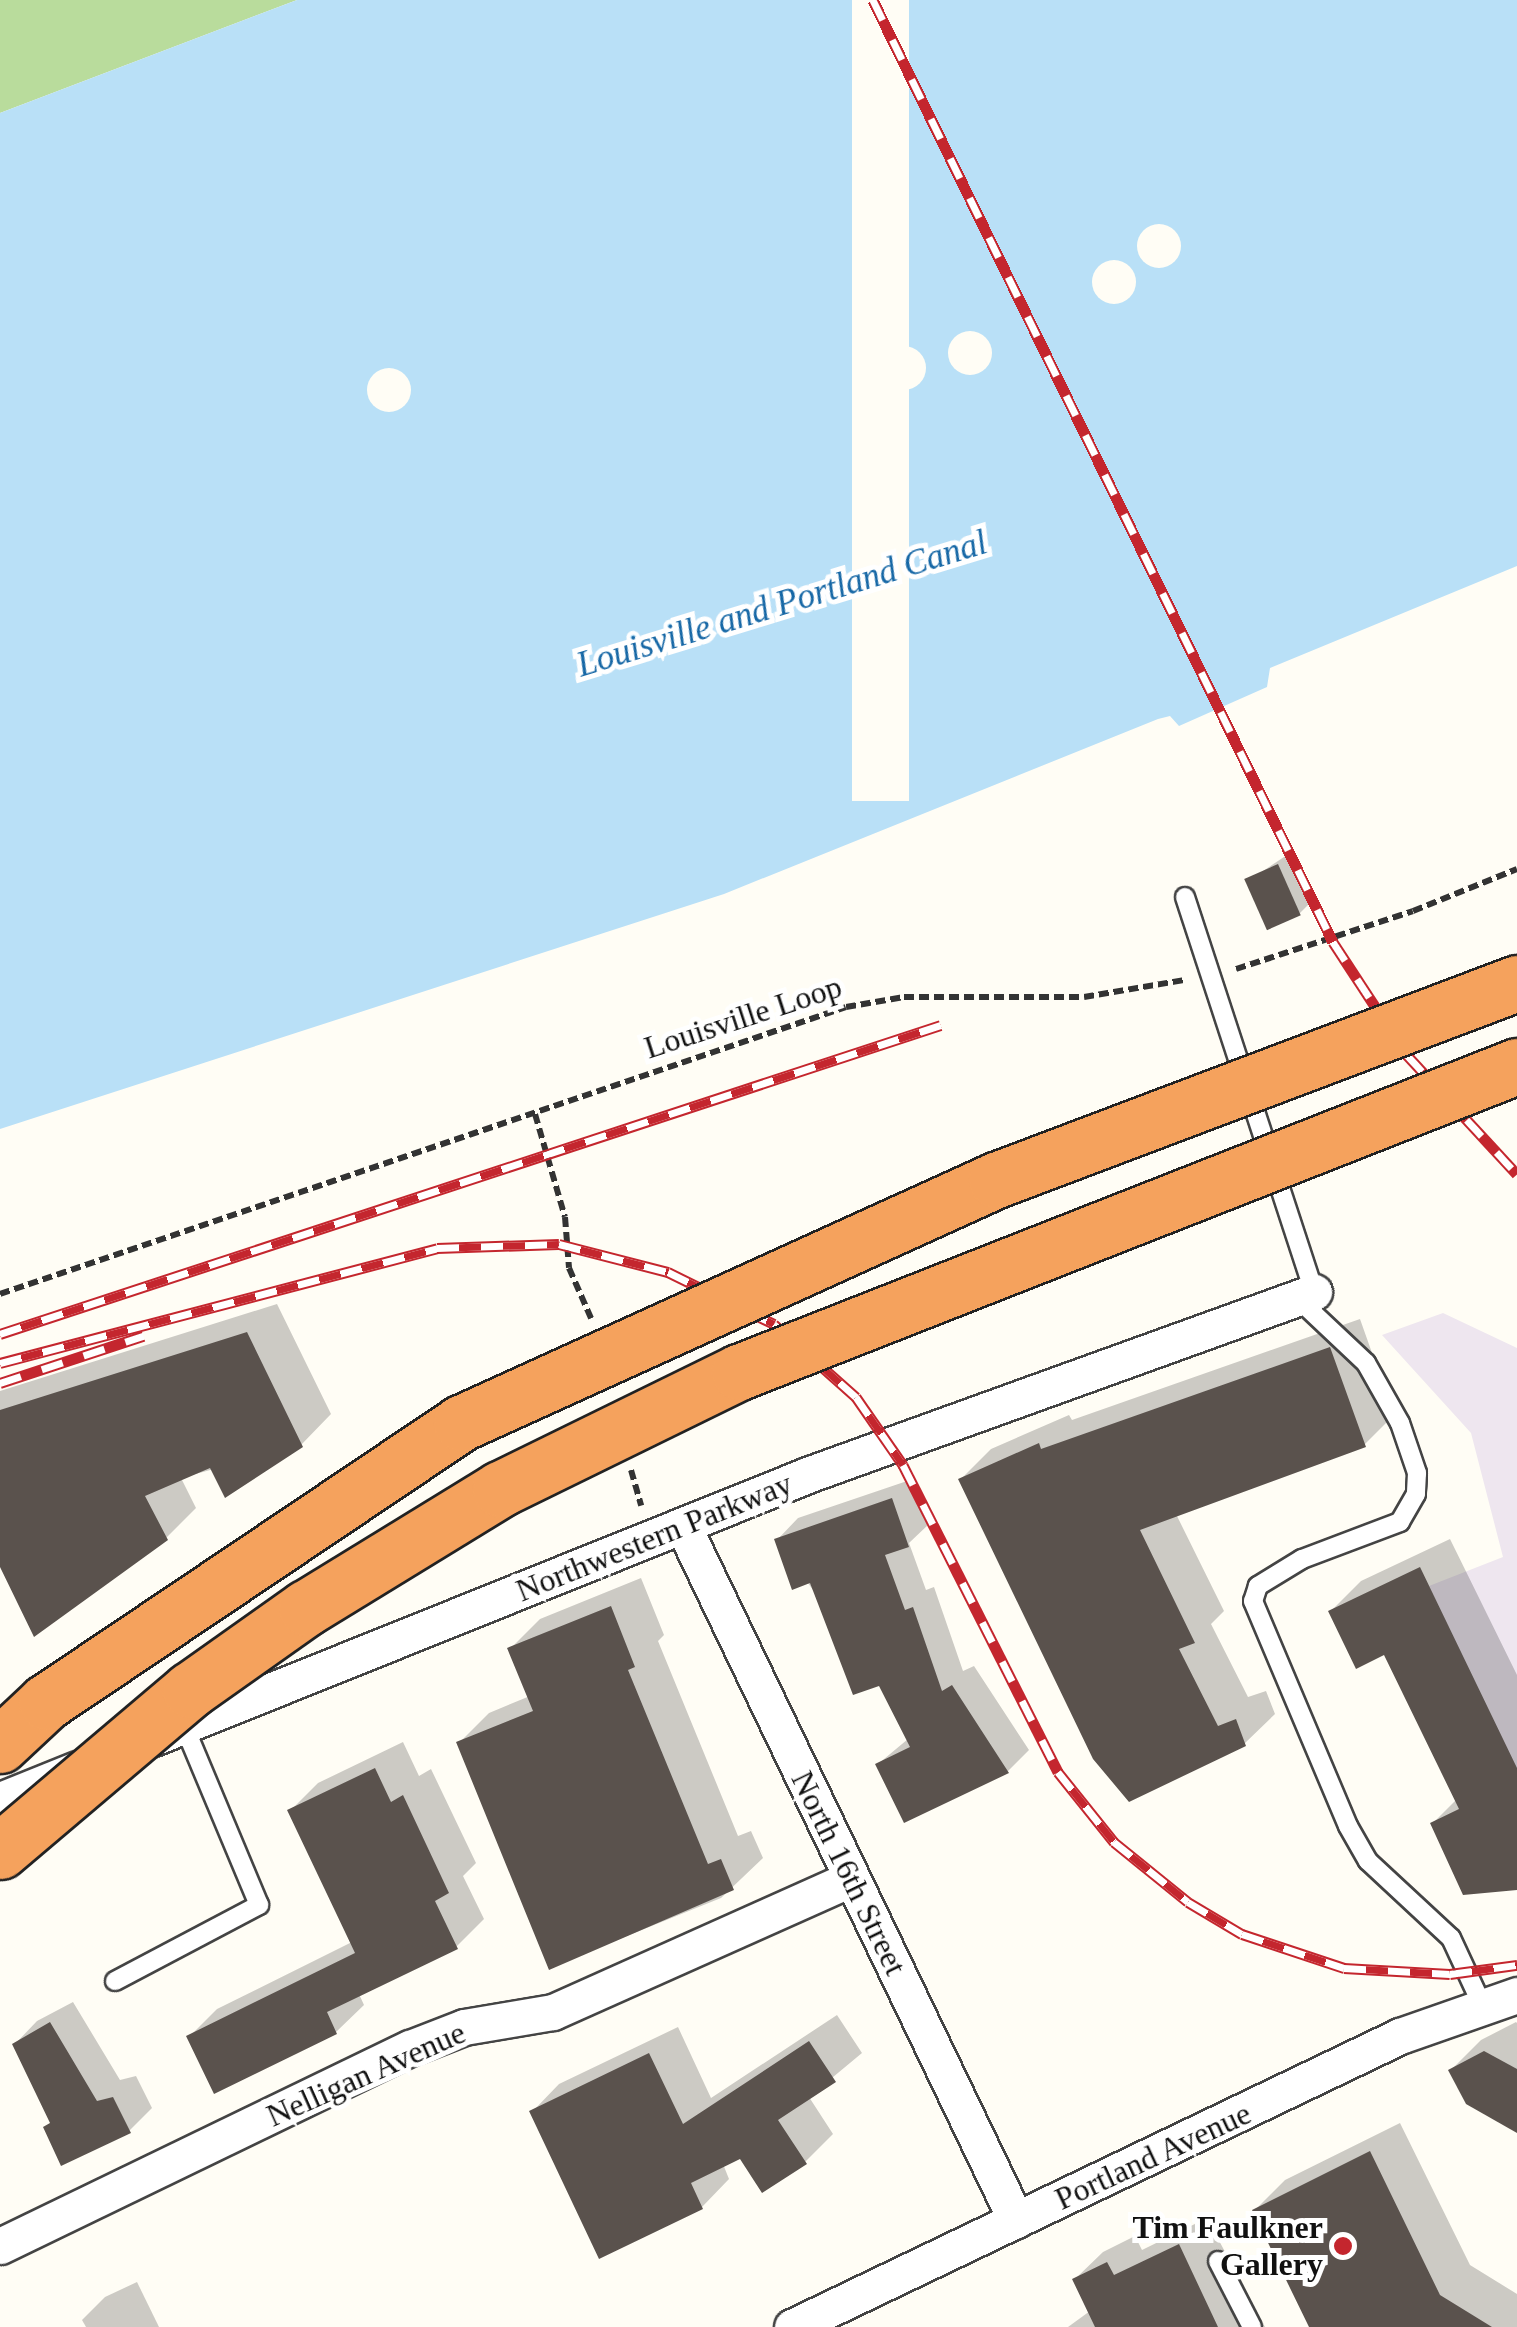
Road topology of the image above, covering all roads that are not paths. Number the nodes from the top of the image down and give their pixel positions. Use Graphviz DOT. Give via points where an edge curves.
graph roads {
  1 [pos="1185,896"];
  2 [pos="1517,983"];
  3 [pos="1517,1066"];
  4 [pos="1306,1295"];
  5 [pos="684,1526"];
  6 [pos="184,1726"];
  7 [pos="0,1745"];
  8 [pos="0,1800"];
  9 [pos="0,1851"];
  10 [pos="851,1879"];
  11 [pos="114,1980"];
  12 [pos="1517,1995"];
  13 [pos="1500,2008"];
  14 [pos="1016,2220"];
  15 [pos="0,2246"];
  16 [pos="1218,2261"];
  17 [pos="792,2327"];
  18 [pos="1252,2327"];
  1 -- 4 [label="lane"];
  2 -- 7 [label="highway, bridge" via="996,1180 462,1423 46,1702"];
  3 -- 9 [label="highway, bridge" via="739,1372 516,1481 390,1554 190,1690"];
  4 -- 5 [label="street, Northwestern Parkway"];
  4 -- 13 [label="lane" via="1366,1363 1400,1423 1417,1473 1416,1494 1400,1522 1302,1559 1258,1586 1252,1601 1368,1860 1451,1938"];
  5 -- 6 [label="street, Northwestern Parkway"];
  5 -- 10 [label="street, North 16th Street"];
  6 -- 8 [label="street, Northwestern Parkway"];
  6 -- 11 [label="lane" via="260,1905"];
  10 -- 14 [label="street, North 16th Street"];
  10 -- 15 [label="street, Nelligan Avenue" via="553,2012 464,2027 410,2048"];
  12 -- 13 [label="street, Portland Avenue"];
  13 -- 14 [label="street, Portland Avenue" via="1400,2036"];
  14 -- 17 [label="street, Portland Avenue"];
  16 -- 18 [label="lane"];
}
